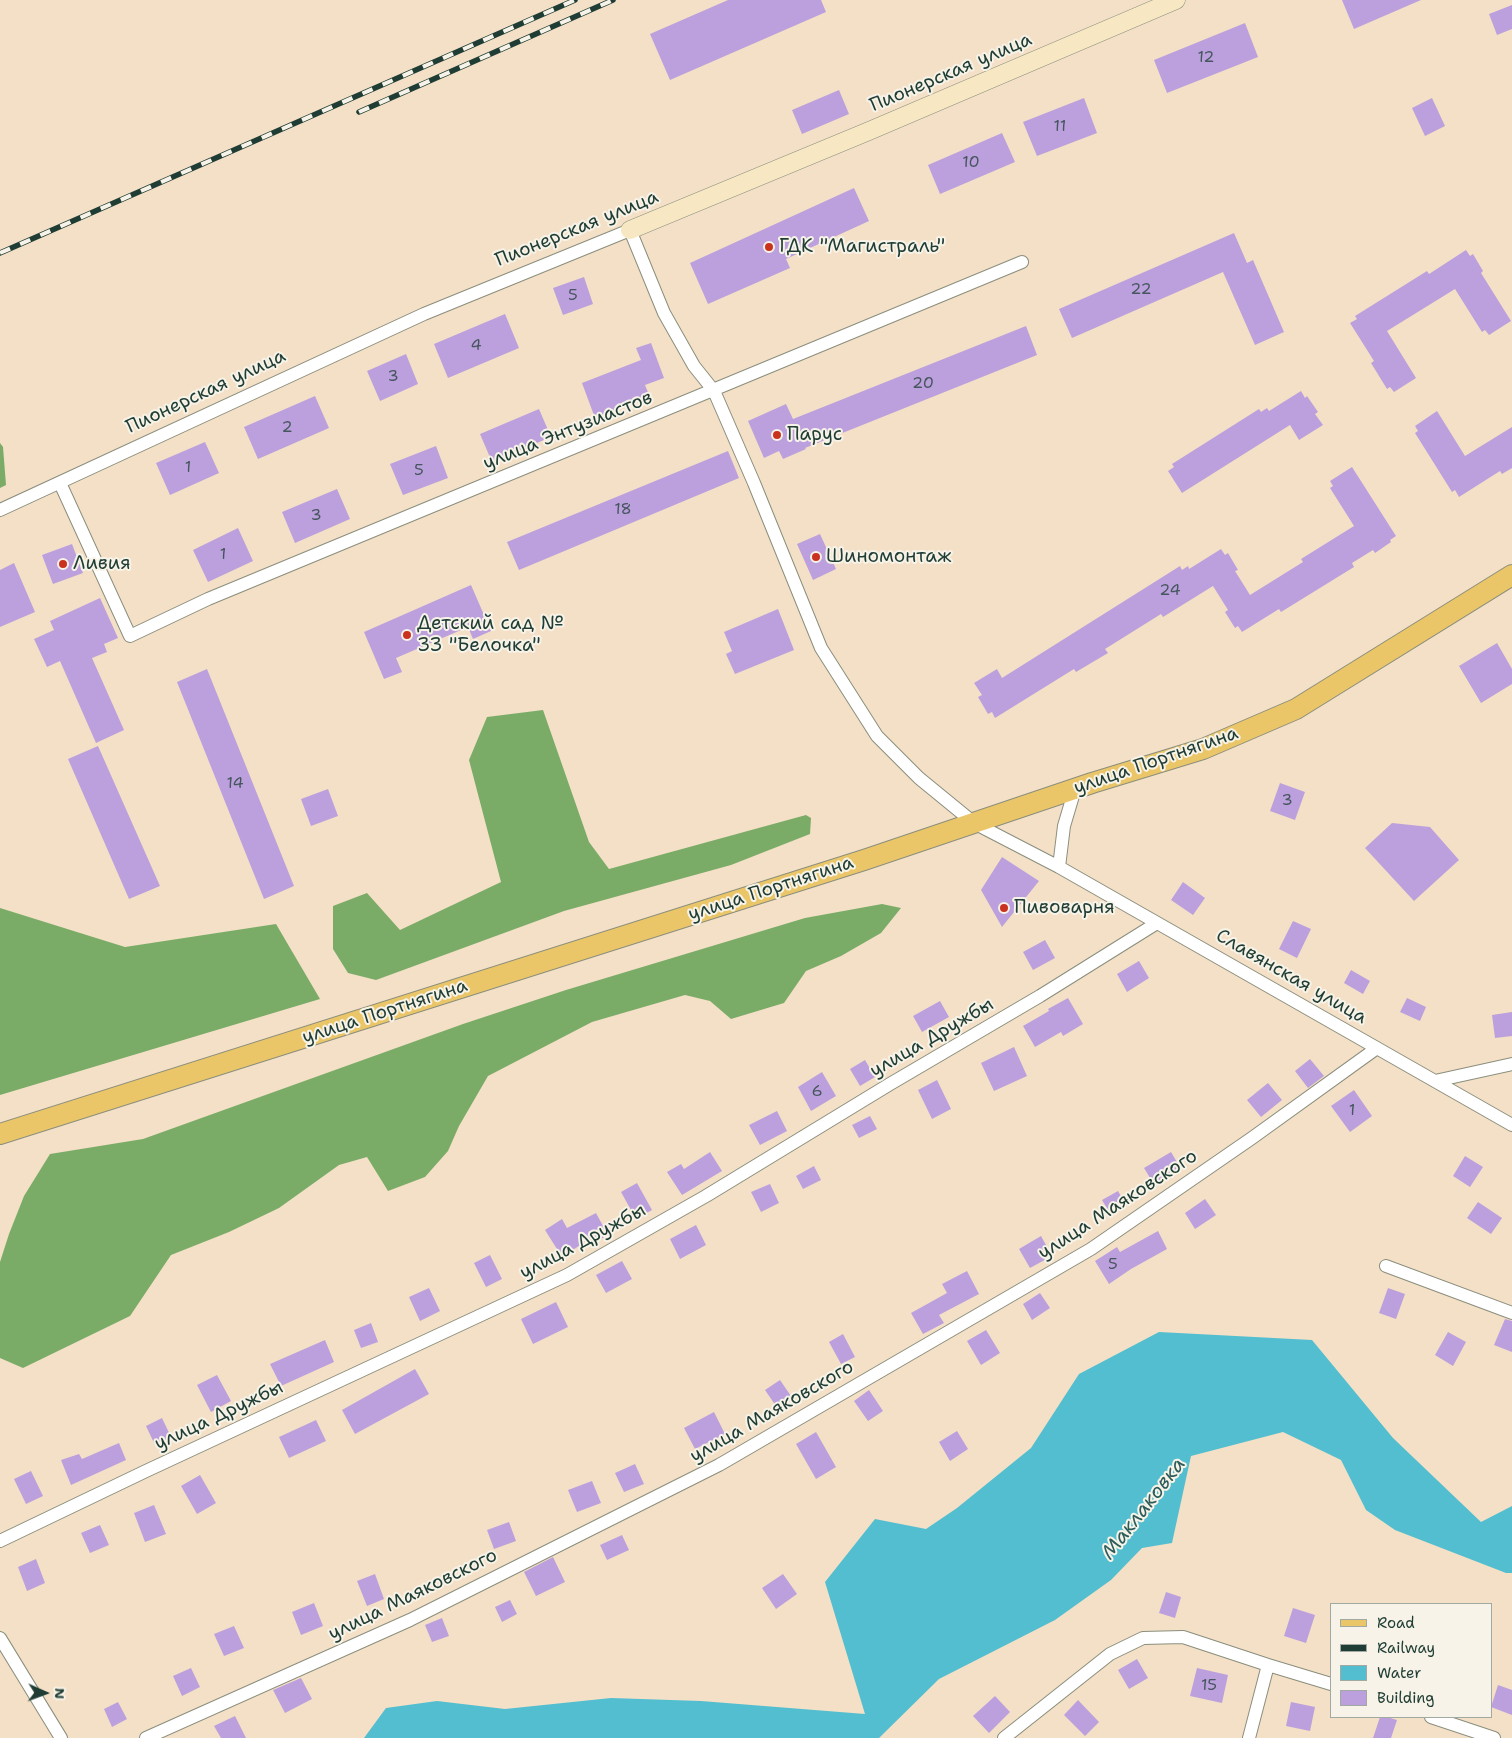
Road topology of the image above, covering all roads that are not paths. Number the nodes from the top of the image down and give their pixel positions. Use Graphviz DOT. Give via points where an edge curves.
graph roads {
  1 [pos="1176,0"];
  2 [pos="630,230"];
  3 [pos="1022,262"];
  4 [pos="714,391"];
  5 [pos="60,483"];
  6 [pos="0,510"];
  7 [pos="1512,575"];
  8 [pos="1075,789"];
  9 [pos="974,823"];
  10 [pos="1059,867"];
  11 [pos="1157,924"];
  12 [pos="1377,1048"];
  13 [pos="1512,1064"];
  14 [pos="1435,1081"];
  15 [pos="1512,1125"];
  16 [pos="0,1134"];
  17 [pos="1386,1266"];
  18 [pos="1512,1313"];
  19 [pos="0,1541"];
  20 [pos="0,1638"];
  21 [pos="1268,1665"];
  22 [pos="1330,1684"];
  23 [pos="1434,1718"];
  24 [pos="61,1738"];
  25 [pos="146,1738"];
  26 [pos="1004,1738"];
  27 [pos="1249,1738"];
  28 [pos="1494,1738"];
  1 -- 2 [label="street, Пионерская улица"];
  2 -- 4 [label="street, Славянская улица" via="664,313 694,366"];
  2 -- 5 [label="street, Пионерская улица" via="424,314"];
  3 -- 4 [label="street, улица Энтузиастов"];
  4 -- 5 [label="street, улица Энтузиастов" via="208,599 130,636"];
  4 -- 9 [label="street, Славянская улица" via="821,648 877,736 918,778"];
  5 -- 6 [label="street, Пионерская улица"];
  7 -- 8 [label="main road, улица Портнягина" via="1296,709 1204,749"];
  8 -- 9 [label="main road, улица Портнягина"];
  8 -- 10 [label="street" via="1064,826"];
  9 -- 10 [label="street, Славянская улица"];
  9 -- 16 [label="main road, улица Портнягина"];
  10 -- 11 [label="street, Славянская улица"];
  11 -- 12 [label="street, Славянская улица"];
  11 -- 19 [label="street, улица Дружбы" via="706,1196 567,1275"];
  12 -- 14 [label="street, Славянская улица"];
  12 -- 25 [label="street, улица Маяковского" via="1091,1248 719,1465 410,1620"];
  13 -- 14 [label="street"];
  14 -- 15 [label="street, Славянская улица"];
  17 -- 18 [label="street"];
  20 -- 24 [label="street"];
  21 -- 22 [label="street"];
  21 -- 26 [label="street" via="1183,1637 1143,1638 1110,1654"];
  21 -- 27 [label="street"];
  23 -- 28 [label="street"];
}
